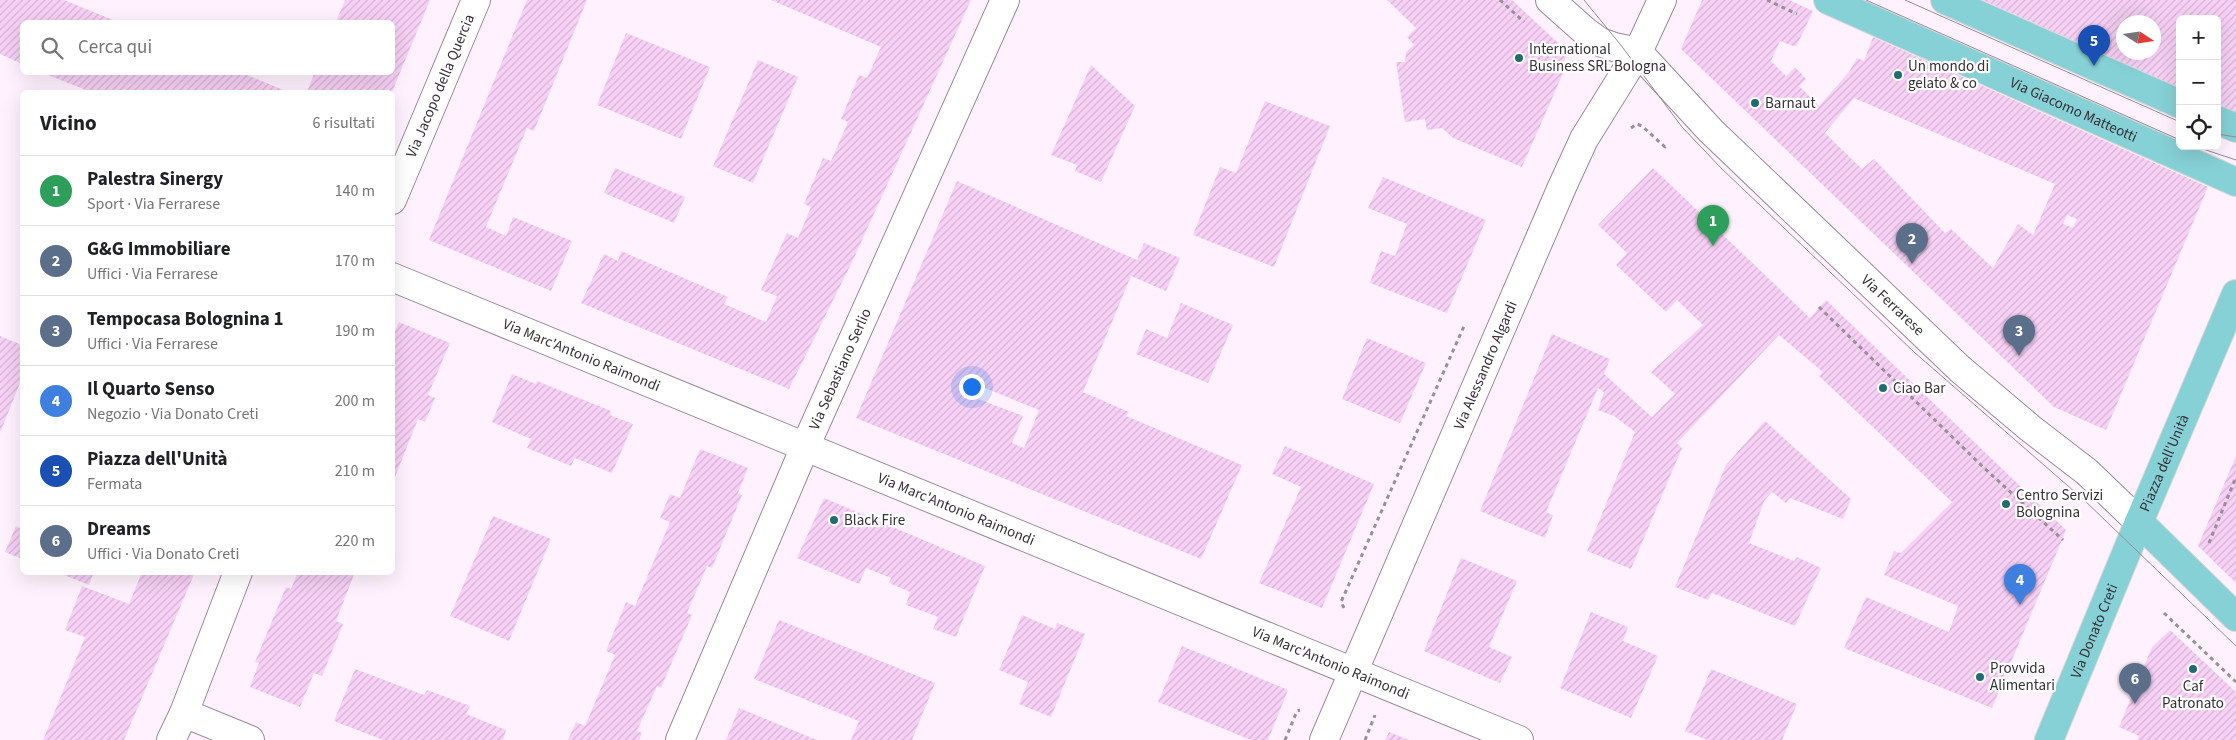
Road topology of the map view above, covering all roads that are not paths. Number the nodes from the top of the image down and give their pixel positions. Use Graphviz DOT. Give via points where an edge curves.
graph roads {
  1 [pos="476,0"];
  2 [pos="1005,0"];
  3 [pos="1550,0"];
  4 [pos="1662,0"];
  5 [pos="1828,0"];
  6 [pos="1945,0"];
  7 [pos="1638,52"];
  8 [pos="2176,102"];
  9 [pos="2221,122"];
  10 [pos="2236,128"];
  11 [pos="2236,182"];
  12 [pos="395,193"];
  13 [pos="395,278"];
  14 [pos="2236,294"];
  15 [pos="805,447"];
  16 [pos="2139,522"];
  17 [pos="237,575"];
  18 [pos="2236,617"];
  19 [pos="1352,672"];
  20 [pos="184,713"];
  21 [pos="171,740"];
  22 [pos="250,740"];
  23 [pos="680,740"];
  24 [pos="1324,740"];
  25 [pos="1519,740"];
  26 [pos="2049,740"];
  1 -- 12 [label="street, Via Jacopo della Quercia"];
  2 -- 15 [label="street, Via Sebastiano Serlio"];
  3 -- 7 [label="street" via="1600,42"];
  4 -- 7 [label="street, Via Alessandro Algardi"];
  5 -- 11 [label="main road, Via Giacomo Matteotti"];
  6 -- 8 [label="main road"];
  7 -- 16 [label="street, Via Ferrarese" via="1710,131 1960,369 2087,472"];
  7 -- 19 [label="street, Via Alessandro Algardi" via="1584,139"];
  9 -- 10 [label="main road"];
  13 -- 15 [label="street, Via Marc'Antonio Raimondi"];
  14 -- 16 [label="main road, Piazza dell'Unità"];
  15 -- 19 [label="street, Via Marc'Antonio Raimondi"];
  15 -- 23 [label="street, Via Sebastiano Serlio"];
  16 -- 18 [label="main road, Via Ferrarese"];
  16 -- 26 [label="main road, Via Donato Creti"];
  17 -- 20 [label="street"];
  19 -- 24 [label="street, Via Alessandro Algardi"];
  19 -- 25 [label="street, Via Marc'Antonio Raimondi"];
  20 -- 21 [label="street"];
  20 -- 22 [label="street"];
}
